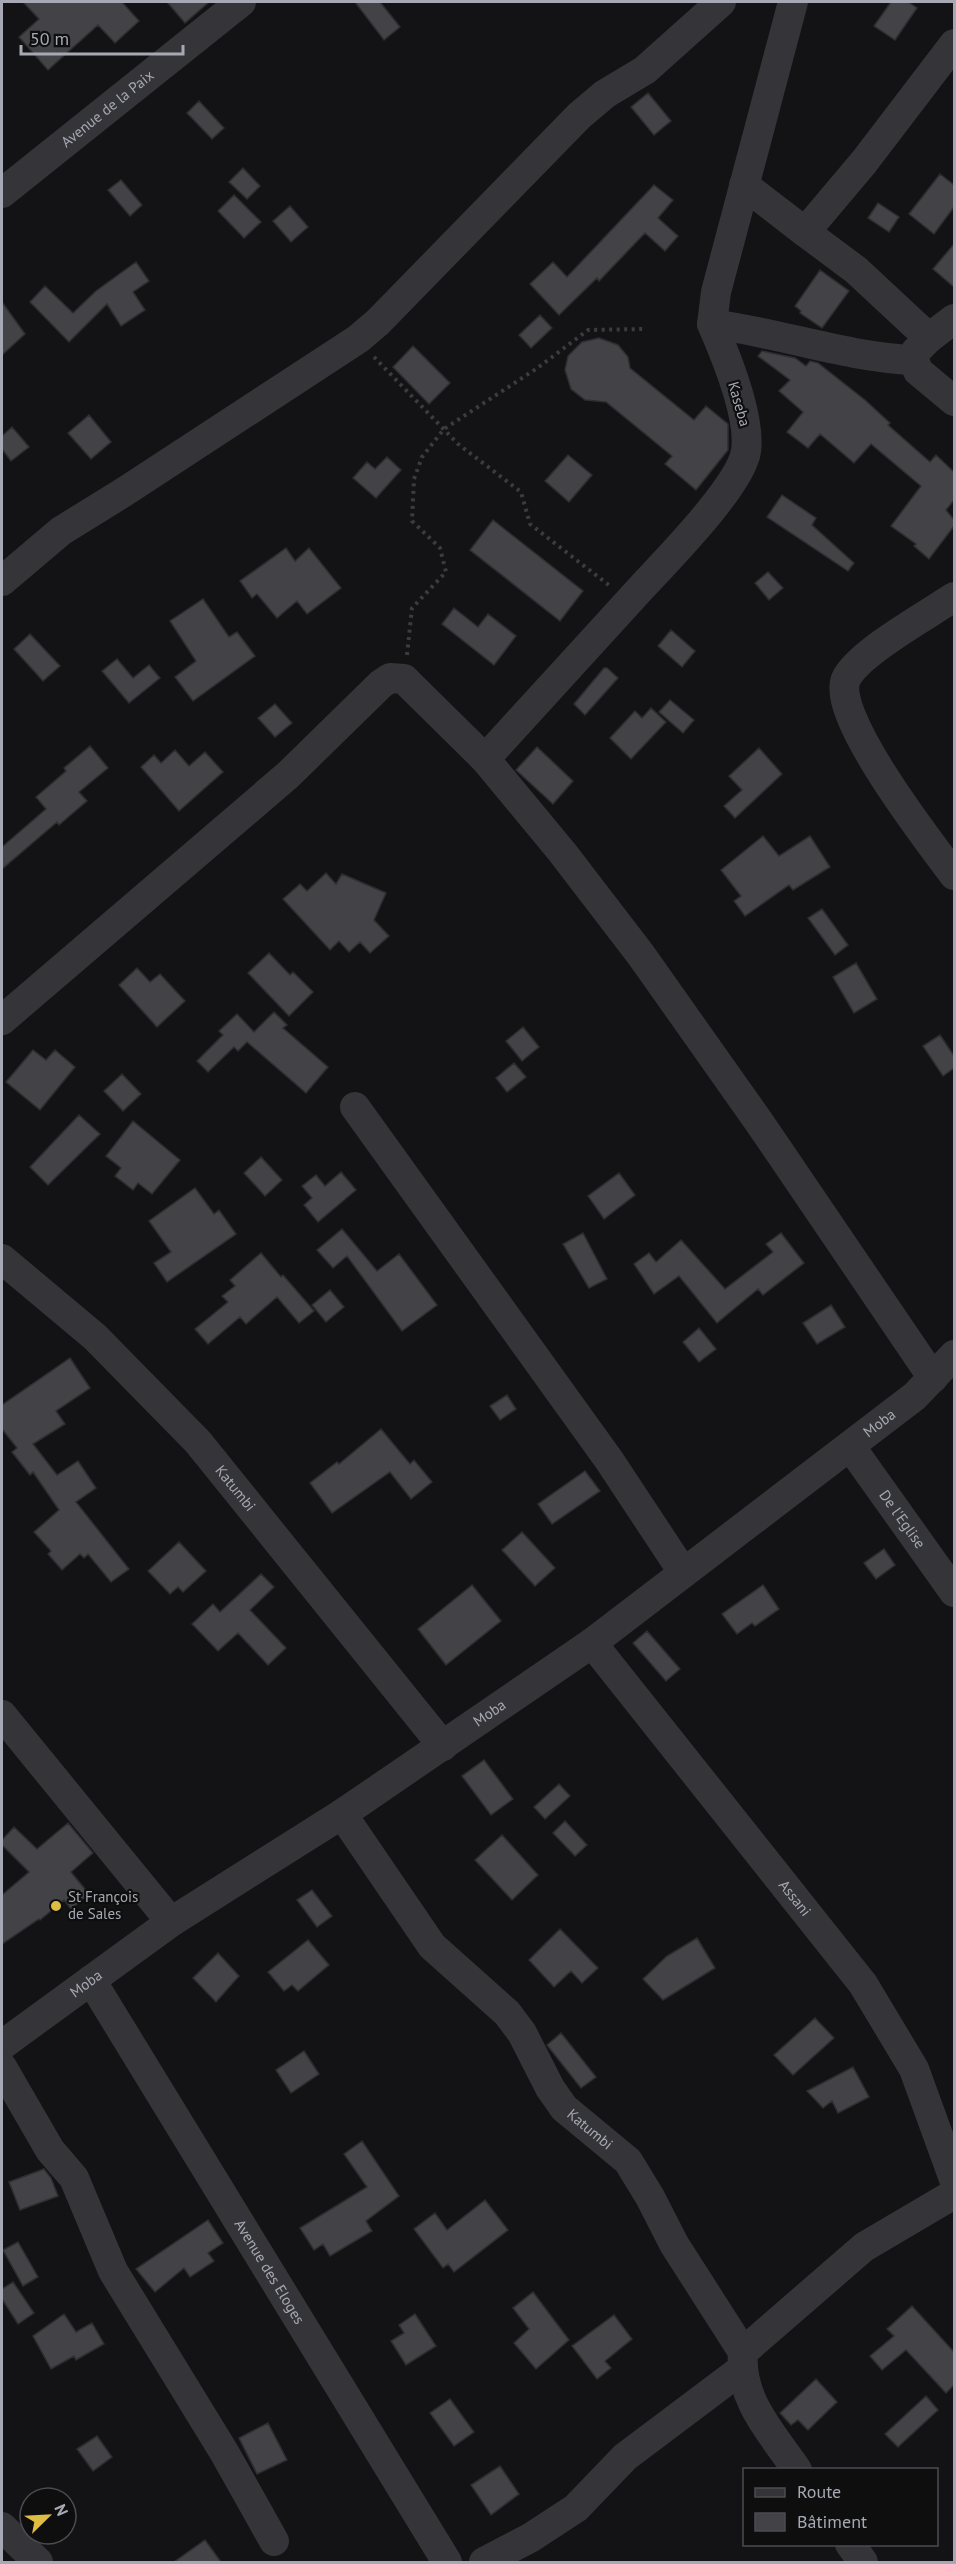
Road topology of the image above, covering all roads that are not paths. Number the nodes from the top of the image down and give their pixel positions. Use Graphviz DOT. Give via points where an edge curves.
graph roads {
  1 [pos="241,2"];
  2 [pos="721,2"];
  3 [pos="793,2"];
  4 [pos="954,44"];
  5 [pos="744,185"];
  6 [pos="2,193"];
  7 [pos="805,232"];
  8 [pos="954,319"];
  9 [pos="712,324"];
  10 [pos="922,349"];
  11 [pos="954,401"];
  12 [pos="2,581"];
  13 [pos="954,597"];
  14 [pos="485,759"];
  15 [pos="954,875"];
  16 [pos="2,1020"];
  17 [pos="355,1107"];
  18 [pos="2,1259"];
  19 [pos="954,1355"];
  20 [pos="933,1378"];
  21 [pos="850,1446"];
  22 [pos="683,1572"];
  23 [pos="954,1592"];
  24 [pos="592,1643"];
  25 [pos="2,1715"];
  26 [pos="443,1746"];
  27 [pos="342,1814"];
  28 [pos="171,1922"];
  29 [pos="91,1980"];
  30 [pos="2,2045"];
  31 [pos="2,2067"];
  32 [pos="954,2179"];
  33 [pos="954,2194"];
  34 [pos="742,2361"];
  35 [pos="796,2468"];
  36 [pos="2,2527"];
  37 [pos="274,2541"];
  38 [pos="851,2546"];
  39 [pos="38,2562"];
  40 [pos="447,2562"];
  41 [pos="484,2562"];
  42 [pos="863,2562"];
  1 -- 6 [label="street, Avenue de la Paix"];
  2 -- 12 [label="street" via="645,70 605,94 579,116 358,339 61,531"];
  3 -- 5 [label="street, Kaseba"];
  4 -- 7 [label="street"];
  5 -- 7 [label="street"];
  5 -- 9 [label="street, Kaseba" via="716,292"];
  7 -- 10 [label="street" via="856,270"];
  8 -- 10 [label="street"];
  9 -- 10 [label="street" via="881,358"];
  9 -- 14 [label="street, Kaseba" via="744,416 748,436 741,469 629,601"];
  10 -- 11 [label="street" via="918,371"];
  13 -- 15 [label="street" via="858,663 846,680 844,696 897,800"];
  14 -- 16 [label="street" via="404,679 390,678 288,775"];
  14 -- 20 [label="street" via="641,955"];
  17 -- 22 [label="street" via="609,1460"];
  18 -- 26 [label="street, Katumbi" via="95,1337 198,1442"];
  19 -- 20 [label="street, Moba"];
  20 -- 21 [label="street, Moba"];
  21 -- 22 [label="street, Moba"];
  21 -- 23 [label="street, De l'Eglise"];
  22 -- 24 [label="street, Moba"];
  24 -- 26 [label="street, Moba"];
  24 -- 32 [label="street, Assani" via="863,1984 914,2069"];
  25 -- 28 [label="street"];
  26 -- 27 [label="street, Moba"];
  27 -- 28 [label="street, Moba"];
  27 -- 34 [label="street, Katumbi" via="432,1946 507,2013 564,2108 628,2161"];
  28 -- 29 [label="street, Moba"];
  29 -- 30 [label="street, Moba"];
  29 -- 40 [label="street, Avenue des Eloges"];
  31 -- 37 [label="street" via="50,2150 74,2178 113,2271"];
  33 -- 34 [label="street" via="864,2247"];
  34 -- 35 [label="street, Katumbi" via="746,2390 753,2405"];
  34 -- 41 [label="street" via="625,2457 576,2508"];
  36 -- 39 [label="street"];
  38 -- 42 [label="street"];
}
